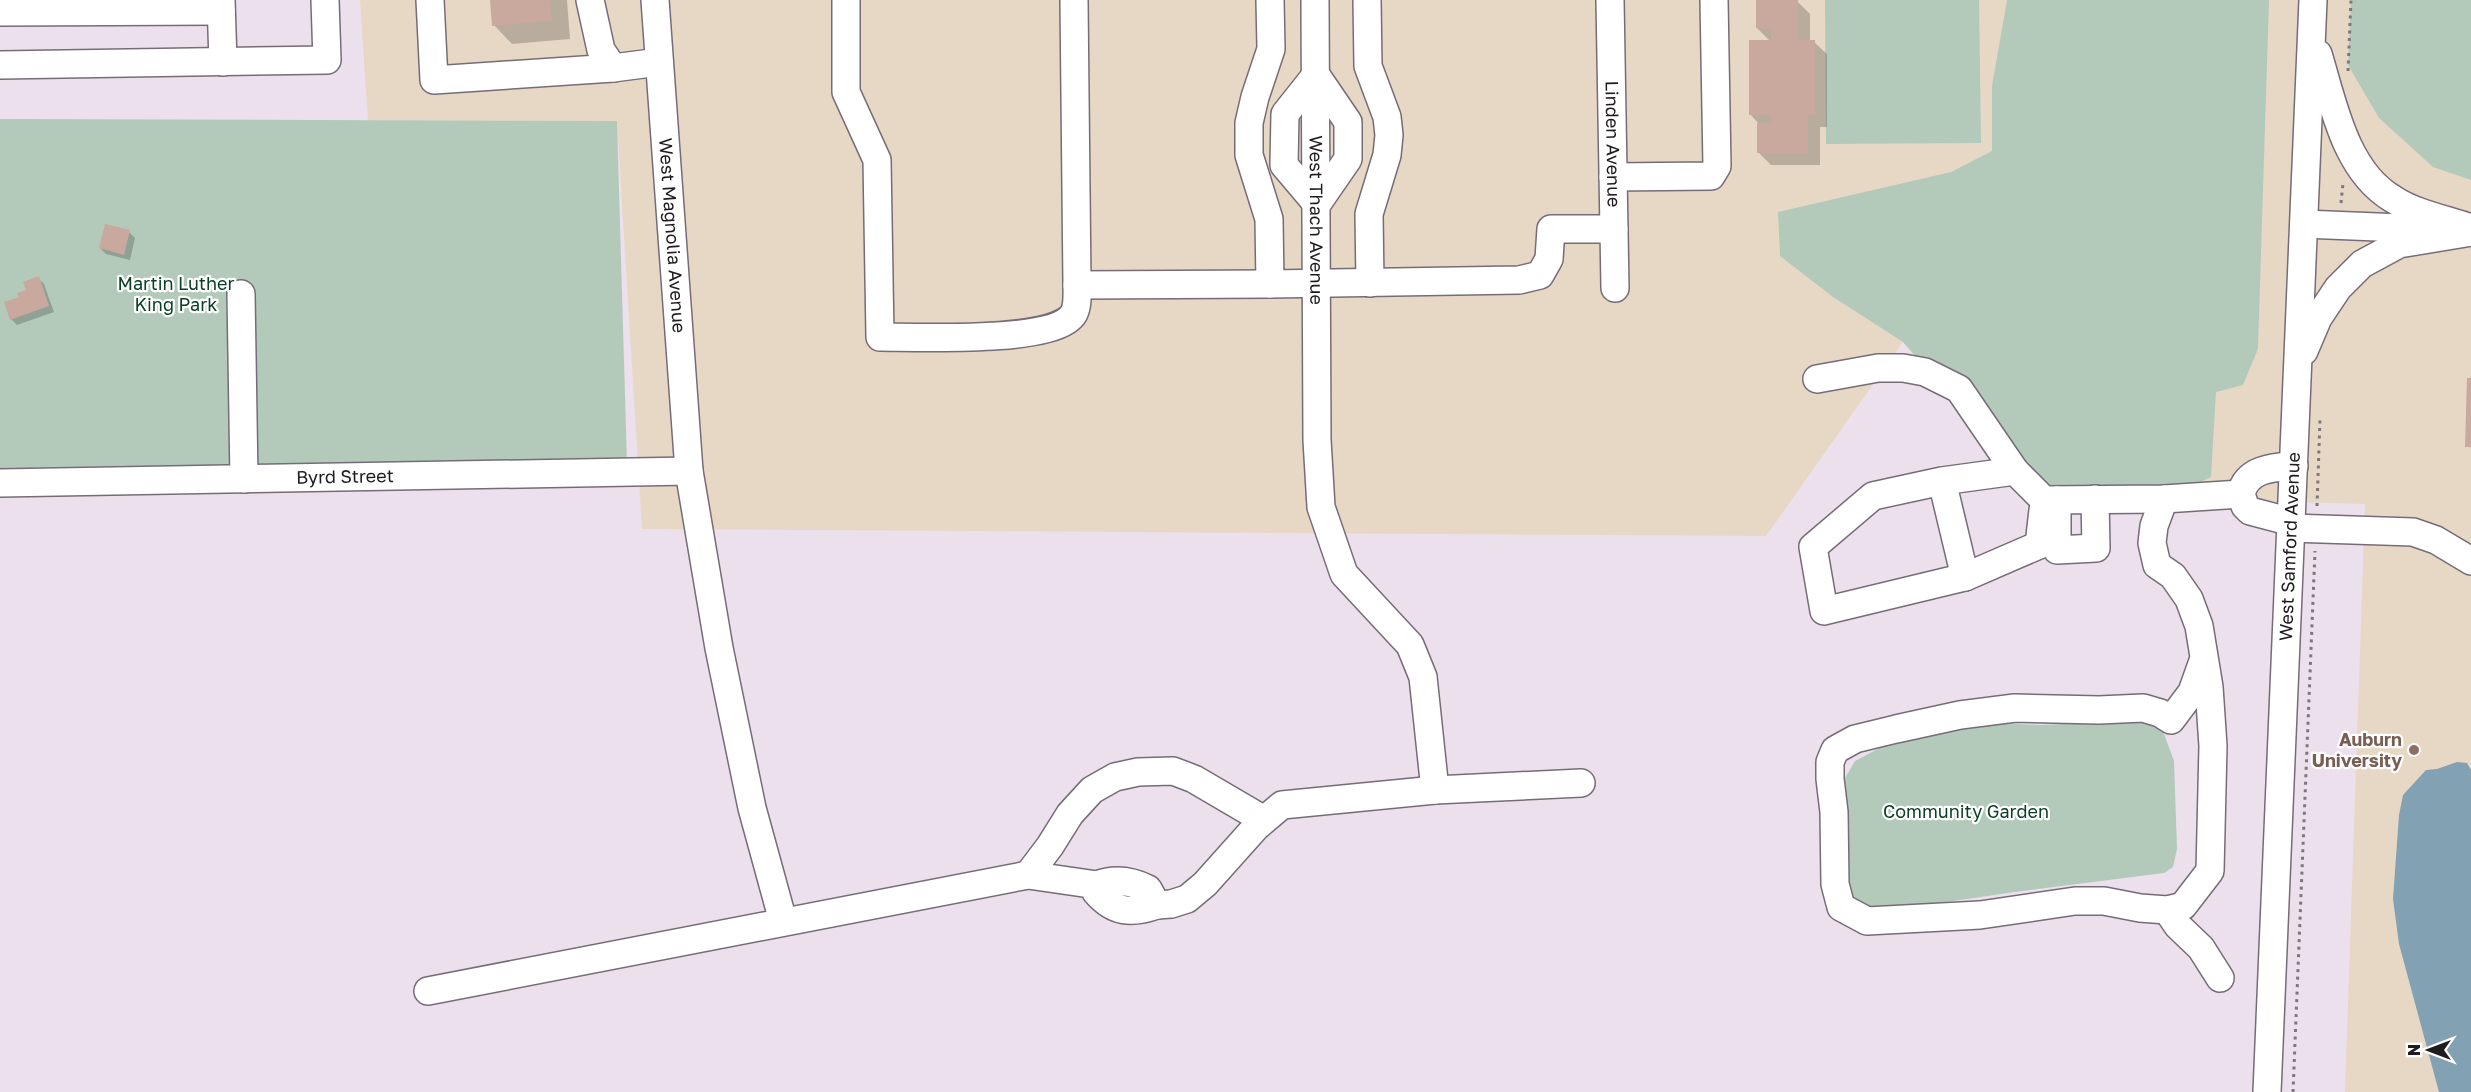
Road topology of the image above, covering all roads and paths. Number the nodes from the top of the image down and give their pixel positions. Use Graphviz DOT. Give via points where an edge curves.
graph roads {
  1 [pos="325,0"];
  2 [pos="430,0"];
  3 [pos="590,0"];
  4 [pos="655,0"];
  5 [pos="846,0"];
  6 [pos="1074,0"];
  7 [pos="1270,0"];
  8 [pos="1315,0"];
  9 [pos="1367,0"];
  10 [pos="1610,0"];
  11 [pos="1714,0"];
  12 [pos="2313,0"];
  13 [pos="221,5"];
  14 [pos="0,12"];
  15 [pos="2312,33"];
  16 [pos="223,62"];
  17 [pos="659,62"];
  18 [pos="0,65"];
  19 [pos="613,68"];
  20 [pos="1613,177"];
  21 [pos="2304,224"];
  22 [pos="1614,229"];
  23 [pos="2471,230"];
  24 [pos="1370,283"];
  25 [pos="1270,284"];
  26 [pos="1077,285"];
  27 [pos="1317,285"];
  28 [pos="1615,288"];
  29 [pos="241,294"];
  30 [pos="2298,363"];
  31 [pos="1817,379"];
  32 [pos="2294,466"];
  33 [pos="689,471"];
  34 [pos="2015,471"];
  35 [pos="244,479"];
  36 [pos="1942,481"];
  37 [pos="0,483"];
  38 [pos="2241,494"];
  39 [pos="2096,499"];
  40 [pos="2164,499"];
  41 [pos="2050,500"];
  42 [pos="2292,525"];
  43 [pos="2471,561"];
  44 [pos="1965,577"];
  45 [pos="2203,661"];
  46 [pos="1581,783"];
  47 [pos="1435,790"];
  48 [pos="1264,820"];
  49 [pos="1028,874"];
  50 [pos="2167,910"];
  51 [pos="783,921"];
  52 [pos="2220,978"];
  53 [pos="428,991"];
  54 [pos="2267,1092"];
  1 -- 16 [label="street" via="327,60"];
  2 -- 19 [label="street" via="434,80"];
  3 -- 19 [label="street" via="602,50"];
  4 -- 17 [label="street, West Magnolia Avenue"];
  5 -- 26 [label="street" via="846,92 877,160 880,337 1007,337 1063,323 1074,314"];
  6 -- 26 [label="street"];
  7 -- 25 [label="street" via="1271,49 1249,123 1249,155 1269,219"];
  8 -- 27 [label="street, West Thach Avenue"];
  9 -- 24 [label="street" via="1368,66 1387,117 1389,135 1369,214"];
  10 -- 20 [label="street, Linden Avenue"];
  11 -- 20 [label="street" via="1717,166 1711,176"];
  12 -- 15 [label="street, West Samford Avenue"];
  13 -- 14 [label="street"];
  13 -- 16 [label="street"];
  15 -- 21 [label="street, West Samford Avenue"];
  15 -- 23 [label="street" via="2340,128 2364,174 2391,199"];
  16 -- 18 [label="street"];
  17 -- 19 [label="street"];
  17 -- 33 [label="street, West Magnolia Avenue"];
  20 -- 22 [label="street, Linden Avenue"];
  21 -- 23 [label="street"];
  21 -- 30 [label="street, West Samford Avenue"];
  22 -- 24 [label="street" via="1551,229 1549,260 1540,275 1519,280"];
  22 -- 28 [label="street, Linden Avenue"];
  23 -- 30 [label="street" via="2399,244 2362,264 2338,288 2318,318"];
  24 -- 27 [label="street"];
  25 -- 26 [label="street"];
  25 -- 27 [label="street"];
  27 -- 47 [label="street, West Thach Avenue" via="1321,507 1344,574 1410,645 1423,677"];
  29 -- 35 [label="street"];
  30 -- 32 [label="street, West Samford Avenue"];
  31 -- 34 [label="street" via="1878,368 1925,372 1959,389"];
  32 -- 38 [label="street" via="2261,471 2246,481"];
  32 -- 42 [label="street, West Samford Avenue"];
  33 -- 35 [label="street, Byrd Street"];
  33 -- 51 [label="street, West Magnolia Avenue" via="752,808"];
  34 -- 36 [label="street"];
  34 -- 41 [label="street"];
  35 -- 37 [label="street, Byrd Street"];
  36 -- 44 [label="street"];
  36 -- 44 [label="street" via="1873,496 1813,547 1824,611"];
  38 -- 40 [label="street"];
  38 -- 42 [label="street" via="2250,511"];
  39 -- 40 [label="street"];
  39 -- 41 [label="street"];
  39 -- 41 [label="street" via="2096,548 2057,550"];
  40 -- 45 [label="street" via="2152,543 2157,565 2172,576 2189,599 2199,626"];
  41 -- 44 [label="street" via="2039,545"];
  42 -- 43 [label="street" via="2413,532 2436,540"];
  42 -- 54 [label="street, West Samford Avenue"];
  45 -- 50 [label="street" via="2213,746 2210,872 2183,906"];
  45 -- 50 [label="street" via="2192,692 2171,720 2144,708 2015,708 1960,715 1855,740 1835,750 1830,762 1835,884 1841,907 1867,921 1980,915 2075,901"];
  46 -- 47 [label="street"];
  47 -- 48 [label="street" via="1282,806"];
  48 -- 49 [label="street" via="1205,884 1187,899 1171,904 1157,905 1148,889 1135,883 1108,880 1097,885"];
  48 -- 49 [label="street" via="1173,771 1115,777 1092,790 1070,814"];
  49 -- 51 [label="street"];
  50 -- 52 [label="street" via="2201,948"];
  51 -- 53 [label="street"];
}
